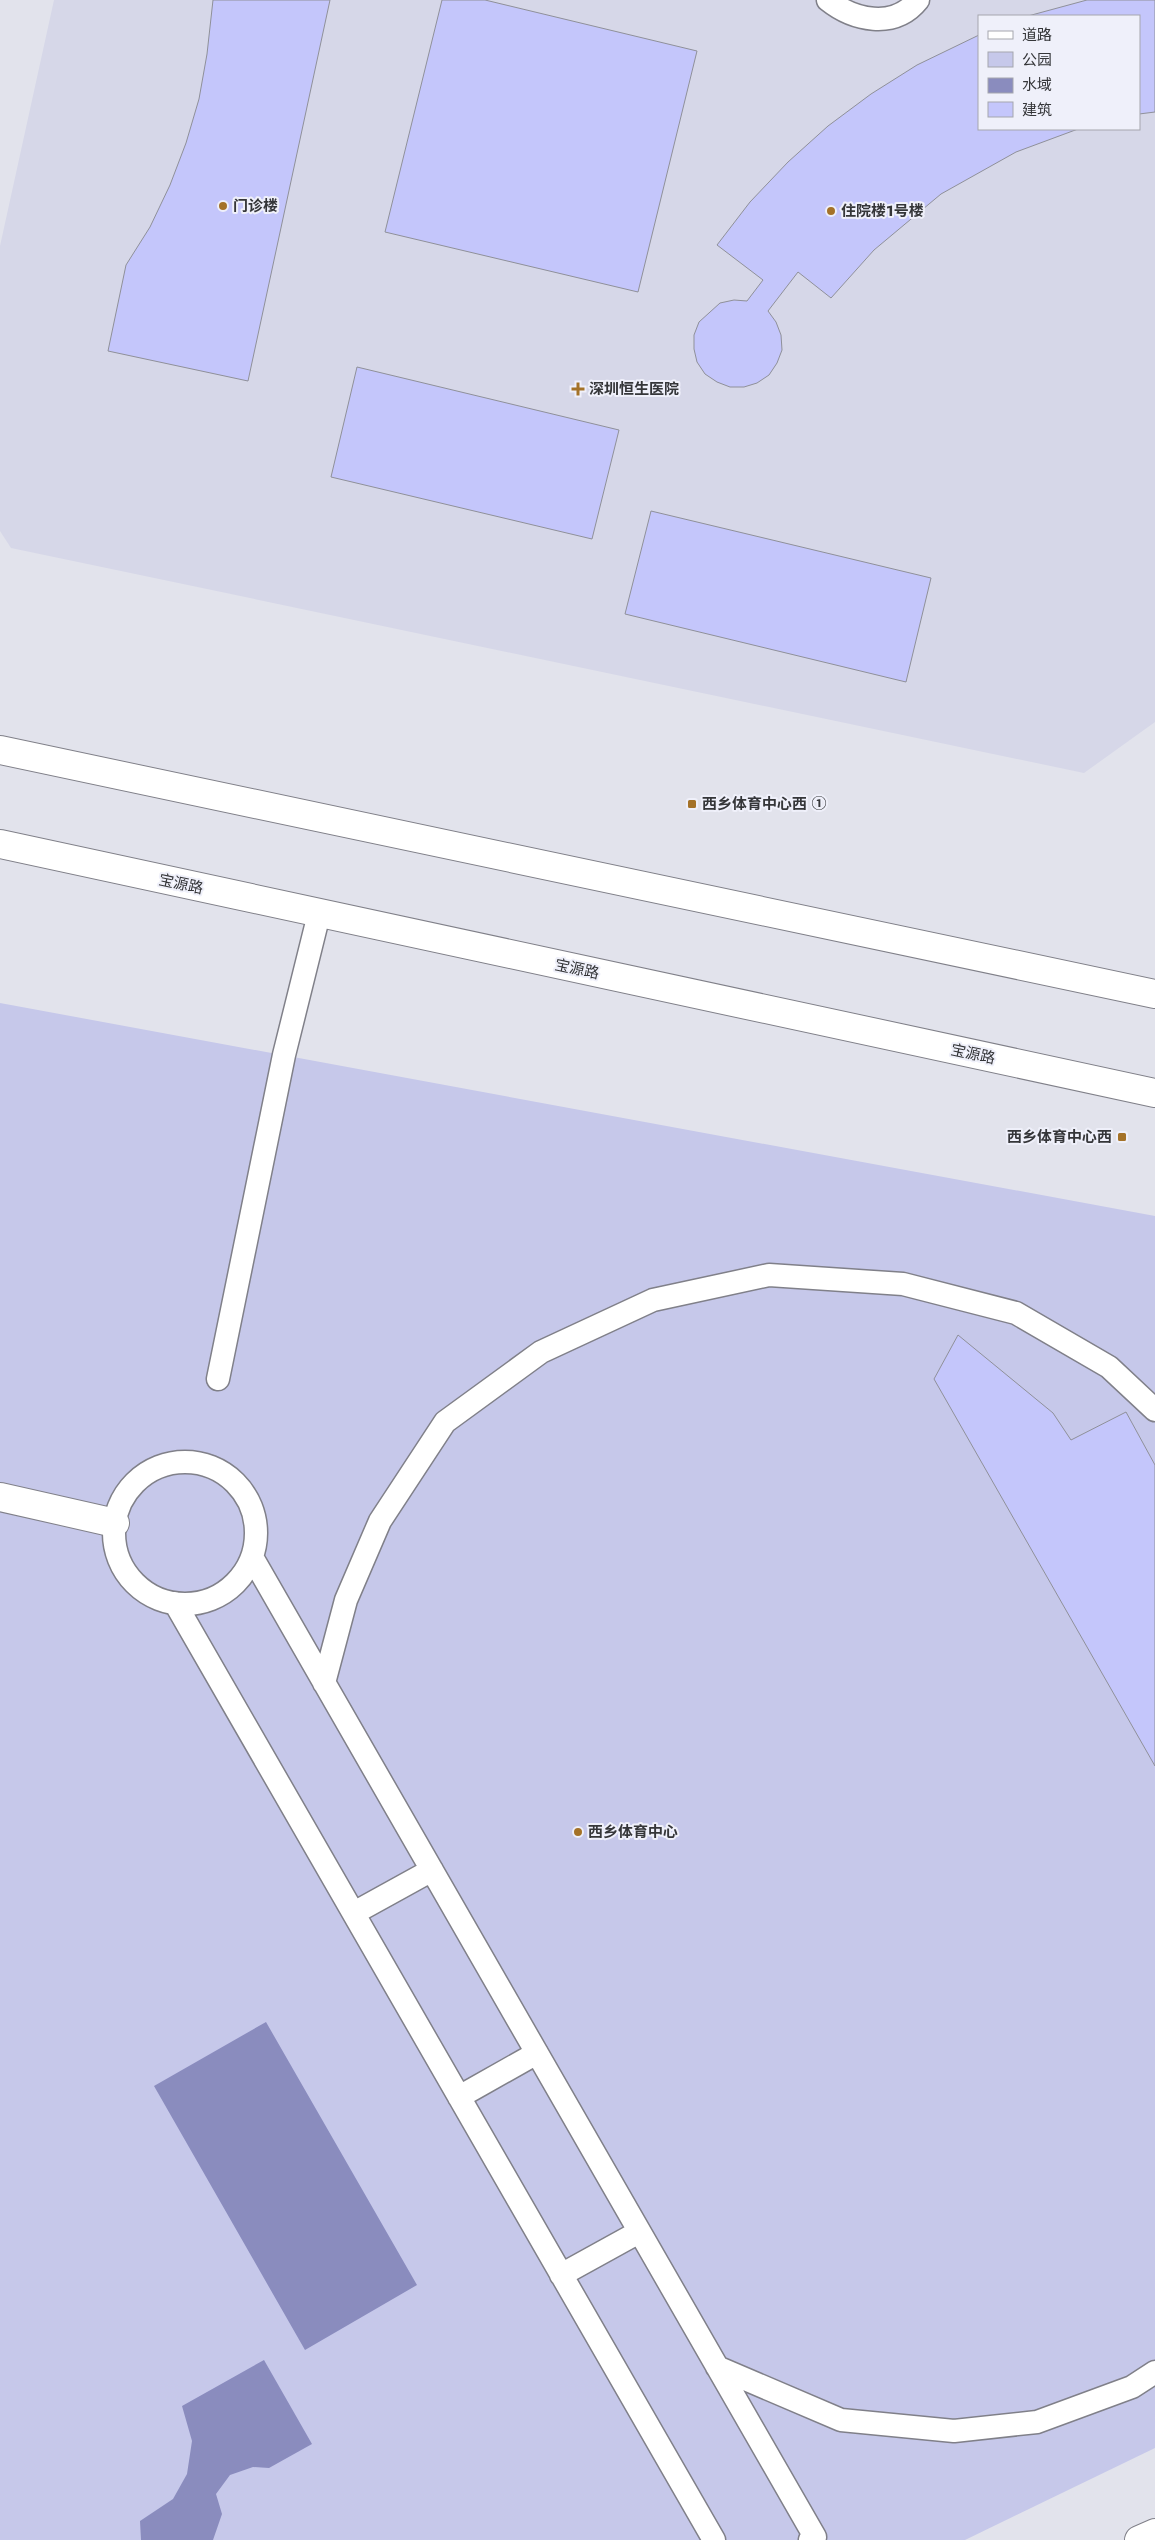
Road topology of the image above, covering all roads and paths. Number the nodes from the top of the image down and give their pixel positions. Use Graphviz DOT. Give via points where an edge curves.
graph roads {
  1 [pos="828,0"];
  2 [pos="918,0"];
  3 [pos="0,736"];
  4 [pos="0,750"];
  5 [pos="80,768"];
  6 [pos="0,844"];
  7 [pos="319,914"];
  8 [pos="1155,994"];
  9 [pos="1155,1093"];
  10 [pos="218,1379"];
  11 [pos="1155,1410"];
  12 [pos="0,1497"];
  13 [pos="115,1523"];
  14 [pos="252,1557"];
  15 [pos="175,1603"];
  16 [pos="324,1684"];
  17 [pos="432,1870"];
  18 [pos="354,1913"];
  19 [pos="537,2053"];
  20 [pos="459,2097"];
  21 [pos="639,2232"];
  22 [pos="561,2275"];
  23 [pos="717,2367"];
  24 [pos="1155,2372"];
  25 [pos="1155,2533"];
  26 [pos="714,2540"];
  27 [pos="810,2540"];
  28 [pos="1139,2540"];
  1 -- 2 [label="lane" via="843,12 860,19 880,20 898,15"];
  3 -- 5 [label="main road"];
  4 -- 5 [label="main road"];
  5 -- 8 [label="main road"];
  6 -- 7 [label="main road, 宝源路"];
  7 -- 9 [label="main road, 宝源路"];
  7 -- 10 [label="lane" via="284,1055"];
  11 -- 16 [label="lane" via="1109,1367 1016,1313 903,1284 769,1275 653,1300 540,1352 445,1422 380,1521 346,1600"];
  12 -- 13 [label="main road"];
  13 -- 14 [label="lane" via="121,1501 134,1483 152,1470 174,1463 198,1462 221,1471 240,1487 252,1509 256,1533"];
  13 -- 15 [label="lane" via="114,1545 122,1566 135,1584 154,1597"];
  14 -- 15 [label="lane" via="239,1578 221,1594 197,1603"];
  14 -- 16 [label="lane"];
  15 -- 18 [label="lane"];
  16 -- 17 [label="lane"];
  17 -- 18 [label="lane"];
  17 -- 19 [label="lane"];
  18 -- 20 [label="lane"];
  19 -- 20 [label="lane"];
  19 -- 21 [label="lane"];
  20 -- 22 [label="lane"];
  21 -- 22 [label="lane"];
  21 -- 23 [label="lane"];
  22 -- 26 [label="lane"];
  23 -- 24 [label="lane" via="841,2420 954,2431 1037,2422 1132,2387"];
  23 -- 27 [label="lane" via="815,2537"];
  25 -- 28 [label="main road"];
}
